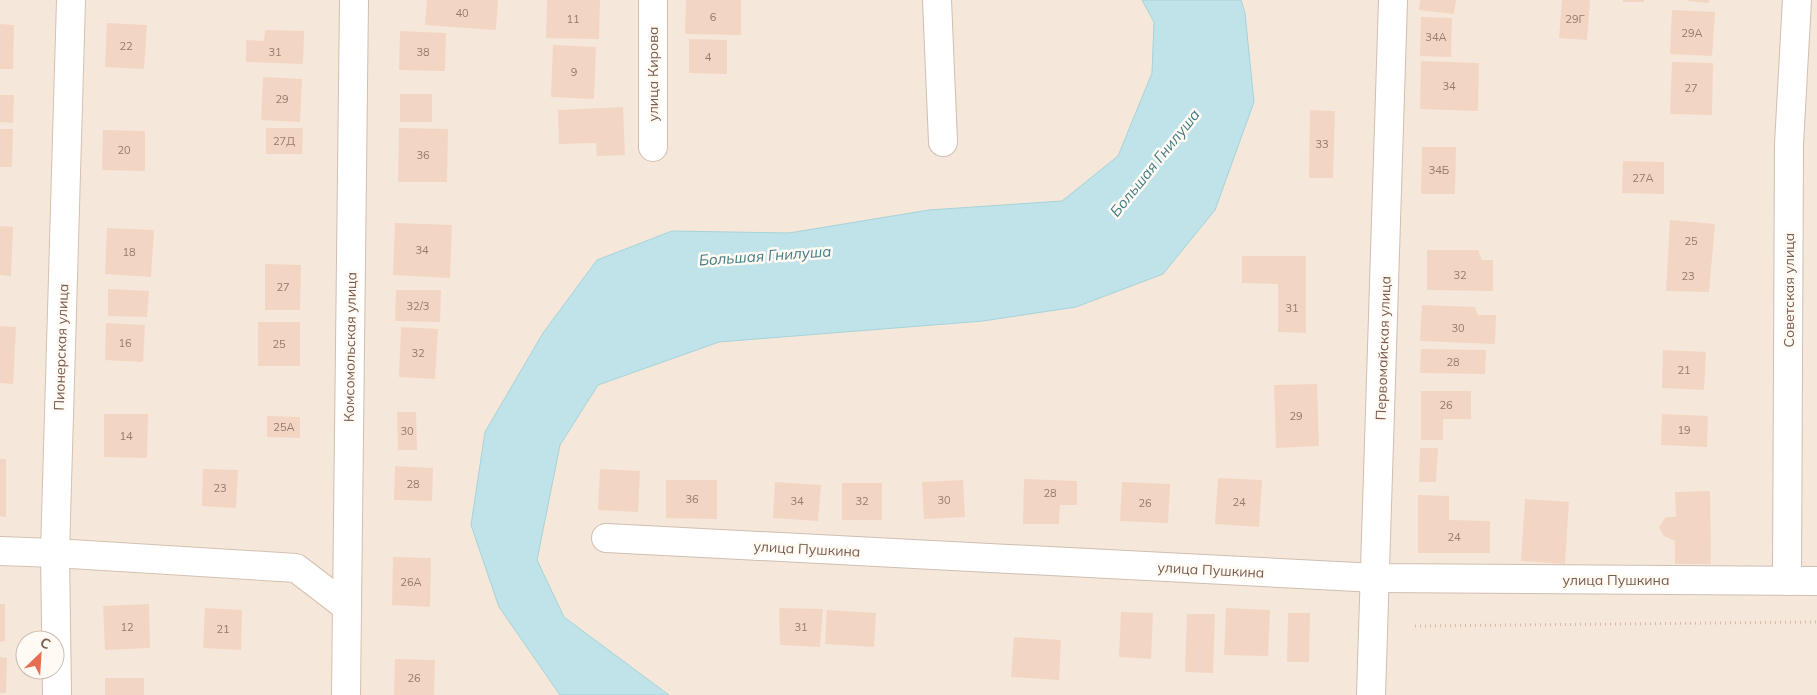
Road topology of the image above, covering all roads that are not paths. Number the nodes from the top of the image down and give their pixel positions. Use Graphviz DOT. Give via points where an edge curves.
graph roads {
  1 [pos="71,0"];
  2 [pos="354,0"];
  3 [pos="653,0"];
  4 [pos="937,0"];
  5 [pos="1393,0"];
  6 [pos="1797,0"];
  7 [pos="943,142"];
  8 [pos="653,148"];
  9 [pos="606,538"];
  10 [pos="0,551"];
  11 [pos="55,553"];
  12 [pos="1376,578"];
  13 [pos="1787,581"];
  14 [pos="1817,581"];
  15 [pos="347,607"];
  16 [pos="57,695"];
  17 [pos="346,695"];
  18 [pos="1372,695"];
  1 -- 11 [label="street, Пионерская улица"];
  2 -- 15 [label="street, Комсомольская улица"];
  3 -- 8 [label="street, улица Кирова"];
  4 -- 7 [label="street"];
  5 -- 12 [label="street, Первомайская улица"];
  6 -- 13 [label="street, Советская улица" via="1790,144"];
  9 -- 12 [label="street, улица Пушкина"];
  10 -- 11 [label="street"];
  11 -- 15 [label="street" via="296,568"];
  11 -- 16 [label="street, Пионерская улица"];
  12 -- 13 [label="street, улица Пушкина"];
  12 -- 18 [label="street, Первомайская улица"];
  13 -- 14 [label="street, улица Пушкина"];
  15 -- 17 [label="street, Комсомольская улица"];
}
